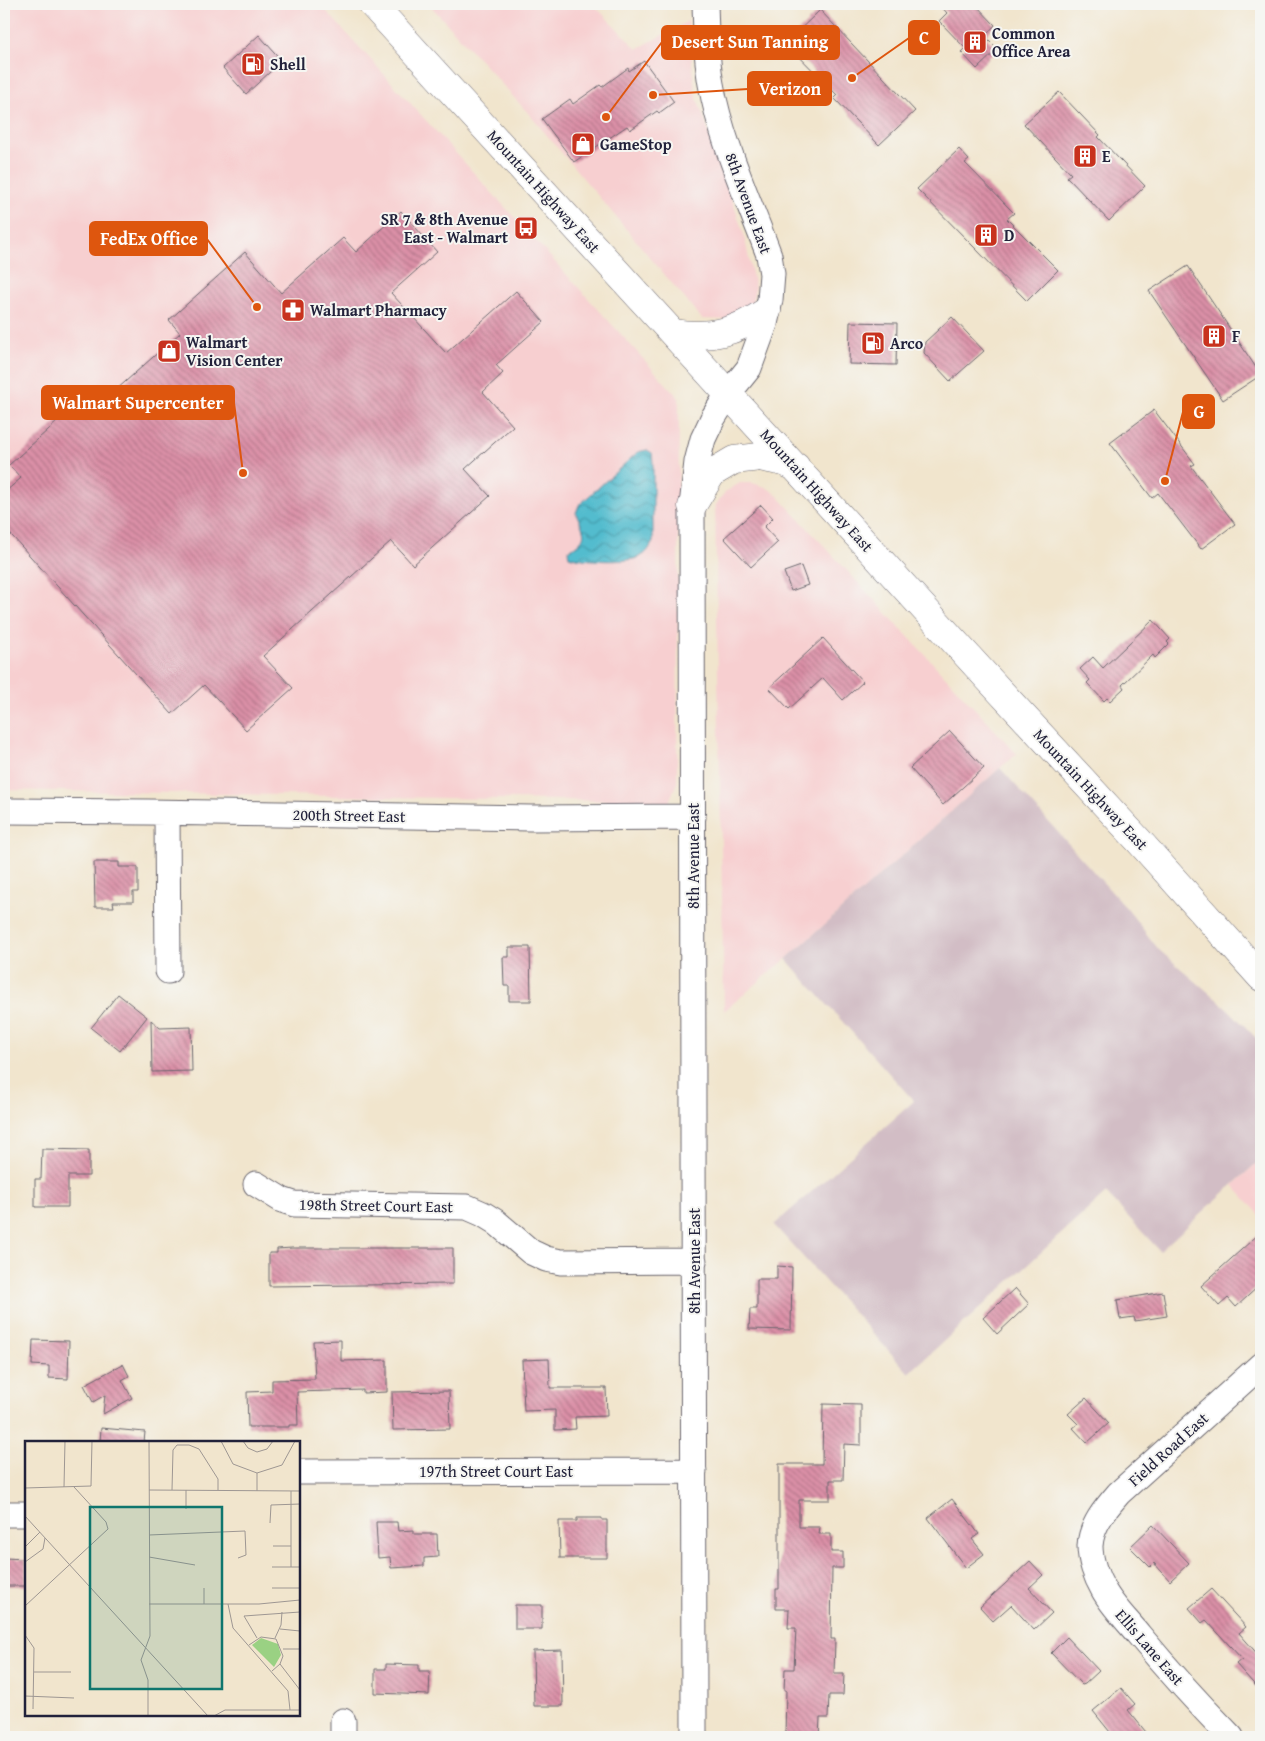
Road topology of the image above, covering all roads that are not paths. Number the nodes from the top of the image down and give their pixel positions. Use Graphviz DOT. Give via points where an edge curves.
graph roads {
  1 [pos="372,4"];
  2 [pos="705,4"];
  3 [pos="767,311"];
  4 [pos="673,333"];
  5 [pos="728,394"];
  6 [pos="796,467"];
  7 [pos="692,506"];
  8 [pos="4,811"];
  9 [pos="167,813"];
  10 [pos="693,817"];
  11 [pos="168,971"];
  12 [pos="1261,977"];
  13 [pos="256,1184"];
  14 [pos="694,1261"];
  15 [pos="1261,1365"];
  16 [pos="694,1471"];
  17 [pos="300,1472"];
  18 [pos="4,1514"];
  19 [pos="25,1514"];
  20 [pos="1090,1544"];
  21 [pos="694,1737"];
  22 [pos="1231,1737"];
  1 -- 4 [label="main road, Mountain Highway East"];
  2 -- 3 [label="street, 8th Avenue East" via="711,84 726,139 769,255 772,274"];
  3 -- 4 [label="main road" via="723,333"];
  3 -- 5 [label="street, 8th Avenue East" via="749,368"];
  4 -- 5 [label="main road, Mountain Highway East"];
  5 -- 6 [label="main road, Mountain Highway East"];
  5 -- 7 [label="street, 8th Avenue East" via="703,439"];
  6 -- 7 [label="main road" via="760,457 734,460 712,473"];
  6 -- 12 [label="main road, Mountain Highway East"];
  7 -- 10 [label="street, 8th Avenue East"];
  8 -- 9 [label="street, 200th Street East"];
  9 -- 10 [label="street, 200th Street East"];
  9 -- 11 [label="street"];
  10 -- 14 [label="street, 8th Avenue East"];
  13 -- 14 [label="street, 198th Street Court East" via="294,1204 467,1206 496,1222 531,1252 561,1262"];
  14 -- 16 [label="street, 8th Avenue East"];
  15 -- 20 [label="street, Field Road East" via="1118,1493 1104,1510 1092,1532"];
  16 -- 17 [label="street, 197th Street Court East"];
  16 -- 21 [label="street, 8th Avenue East"];
  18 -- 19 [label="street"];
  20 -- 22 [label="street, Ellis Lane East" via="1096,1572 1111,1602"];
}
